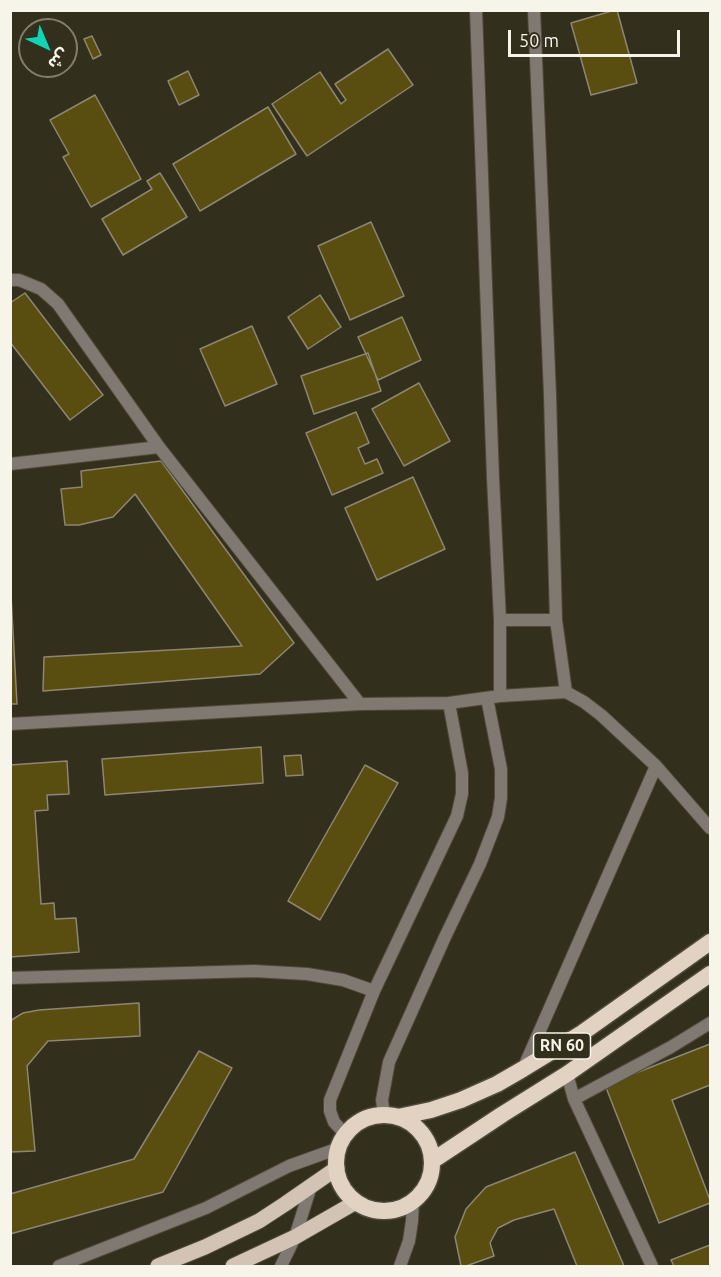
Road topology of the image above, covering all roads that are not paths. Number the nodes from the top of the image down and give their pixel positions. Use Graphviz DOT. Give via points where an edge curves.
graph roads {
  1 [pos="476,10"];
  2 [pos="534,10"];
  3 [pos="10,280"];
  4 [pos="159,447"];
  5 [pos="10,464"];
  6 [pos="500,620"];
  7 [pos="556,620"];
  8 [pos="566,692"];
  9 [pos="500,696"];
  10 [pos="487,698"];
  11 [pos="449,703"];
  12 [pos="360,704"];
  13 [pos="10,724"];
  14 [pos="656,766"];
  15 [pos="711,828"];
  16 [pos="711,942"];
  17 [pos="711,974"];
  18 [pos="10,978"];
  19 [pos="374,991"];
  20 [pos="711,1023"];
  21 [pos="524,1069"];
  22 [pos="567,1074"];
  23 [pos="574,1099"];
  24 [pos="391,1116"];
  25 [pos="342,1141"];
  26 [pos="432,1161"];
  27 [pos="337,1168"];
  28 [pos="311,1186"];
  29 [pos="413,1201"];
  30 [pos="356,1202"];
  31 [pos="296,1237"];
  32 [pos="58,1266"];
  33 [pos="158,1266"];
  34 [pos="233,1266"];
  35 [pos="280,1266"];
  36 [pos="400,1266"];
  37 [pos="652,1266"];
  1 -- 6 [label="street"];
  2 -- 7 [label="street"];
  3 -- 4 [label="street" via="41,289 58,304"];
  4 -- 5 [label="street"];
  4 -- 12 [label="street"];
  6 -- 7 [label="street"];
  6 -- 9 [label="street"];
  7 -- 8 [label="street"];
  8 -- 9 [label="street"];
  8 -- 14 [label="street" via="601,715"];
  9 -- 10 [label="street"];
  10 -- 11 [label="street"];
  10 -- 24 [label="street" via="501,769 498,818 392,1056 382,1100"];
  11 -- 12 [label="street"];
  11 -- 19 [label="street" via="462,773 457,816"];
  12 -- 13 [label="street"];
  14 -- 15 [label="street"];
  14 -- 21 [label="street"];
  16 -- 21 [label="highway, RN 60"];
  17 -- 22 [label="highway, RN 60"];
  18 -- 19 [label="street" via="254,971 343,980"];
  19 -- 25 [label="street" via="330,1100 330,1111"];
  20 -- 23 [label="street"];
  21 -- 24 [label="highway, RN 60" via="461,1100 431,1110"];
  22 -- 23 [label="street"];
  22 -- 26 [label="highway, RN 60"];
  23 -- 37 [label="street"];
  24 -- 25 [label="highway" via="356,1124"];
  24 -- 26 [label="highway" via="409,1121 418,1129 426,1138"];
  25 -- 27 [label="highway"];
  25 -- 32 [label="street" via="206,1208"];
  26 -- 29 [label="highway" via="428,1183"];
  27 -- 28 [label="main road"];
  27 -- 30 [label="highway" via="346,1193"];
  28 -- 31 [label="street"];
  28 -- 33 [label="main road" via="259,1221"];
  29 -- 30 [label="highway" via="391,1210 367,1208"];
  29 -- 36 [label="street" via="409,1241"];
  30 -- 31 [label="main road"];
  31 -- 34 [label="main road"];
  31 -- 35 [label="street"];
}
